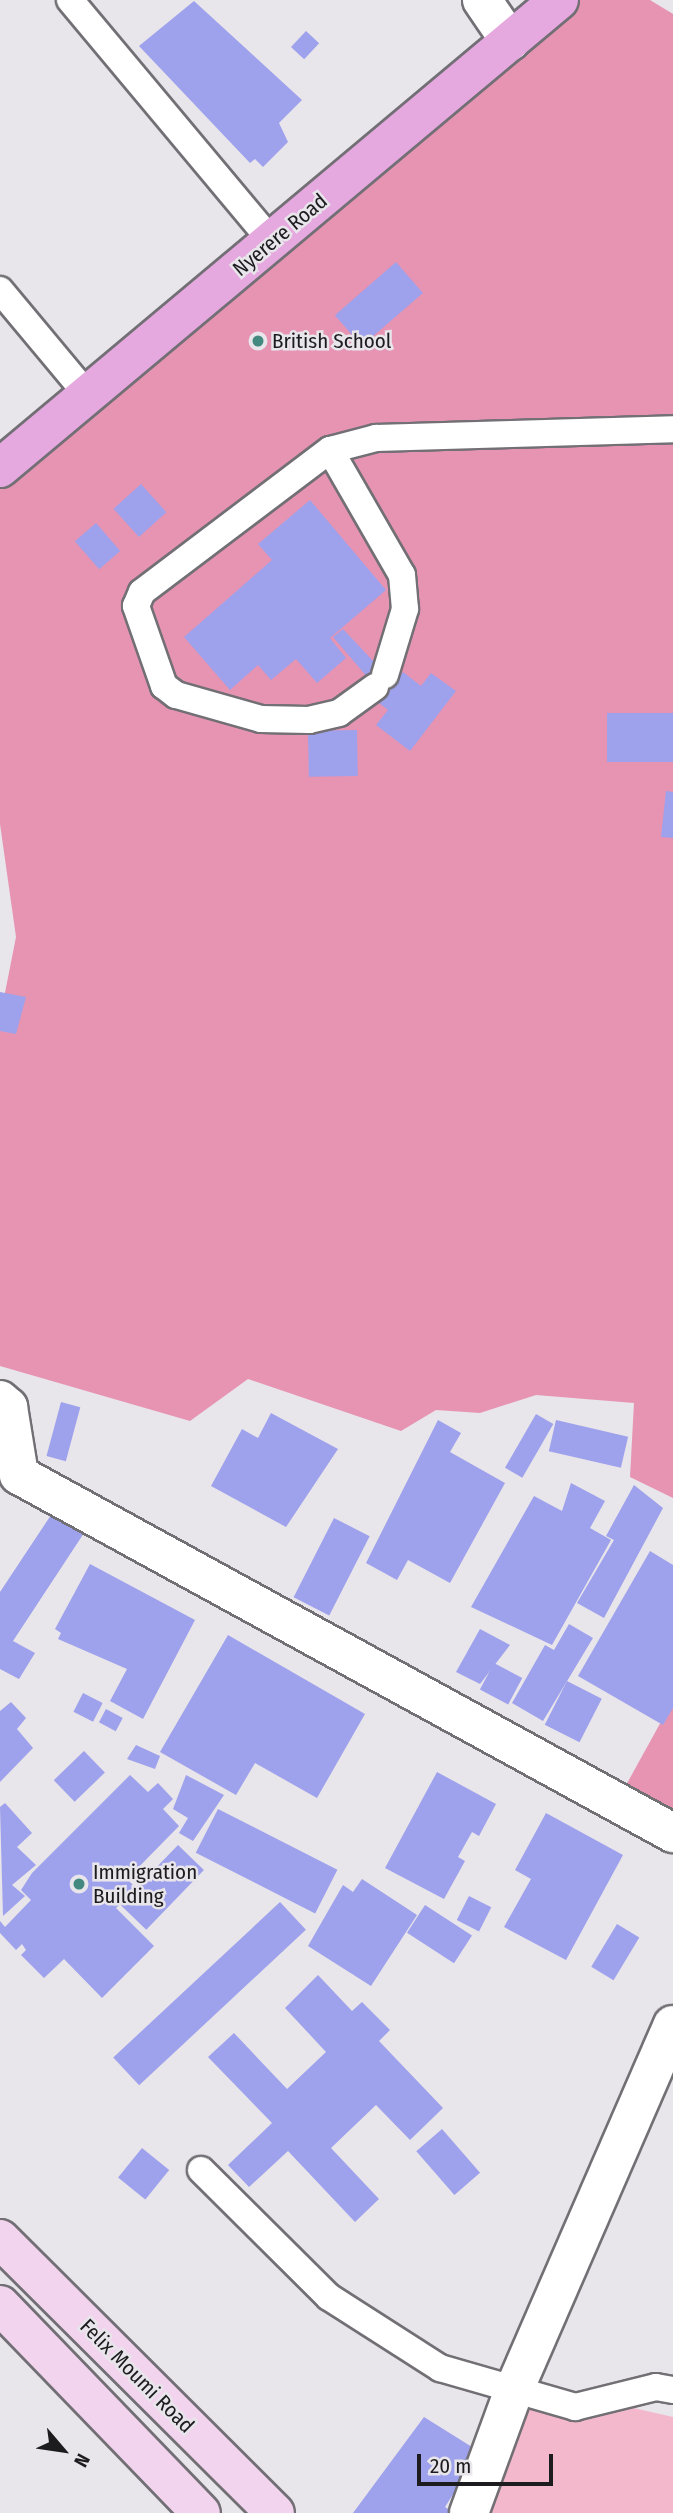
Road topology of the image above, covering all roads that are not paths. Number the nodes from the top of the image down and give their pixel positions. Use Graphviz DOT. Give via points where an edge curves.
graph roads {
  1 [pos="69,0"];
  2 [pos="482,0"];
  3 [pos="559,0"];
  4 [pos="510,41"];
  5 [pos="272,242"];
  6 [pos="0,290"];
  7 [pos="89,397"];
  8 [pos="673,429"];
  9 [pos="330,450"];
  10 [pos="0,468"];
  11 [pos="0,1400"];
  12 [pos="673,1833"];
  13 [pos="673,2025"];
  14 [pos="201,2170"];
  15 [pos="0,2239"];
  16 [pos="0,2305"];
  17 [pos="514,2390"];
  18 [pos="673,2390"];
  19 [pos="201,2513"];
  20 [pos="275,2513"];
  21 [pos="469,2513"];
  1 -- 5 [label="lane"];
  2 -- 4 [label="street"];
  3 -- 4 [label="main road, Nyerere Road"];
  4 -- 5 [label="main road, Nyerere Road"];
  5 -- 7 [label="main road, Nyerere Road"];
  6 -- 7 [label="lane"];
  7 -- 10 [label="main road, Nyerere Road"];
  8 -- 9 [label="lane" via="376,438"];
  9 -- 9 [label="lane" via="142,592 136,606 164,686 176,695 261,719 309,720 339,713 380,681 405,609 402,575"];
  11 -- 12 [label="street" via="8,1408 19,1475"];
  13 -- 17 [label="street"];
  14 -- 17 [label="lane" via="329,2297 440,2368"];
  15 -- 20 [label="main road, Felix Moumi Road"];
  16 -- 19 [label="main road"];
  17 -- 18 [label="lane" via="575,2407 656,2387"];
  17 -- 21 [label="street"];
}
